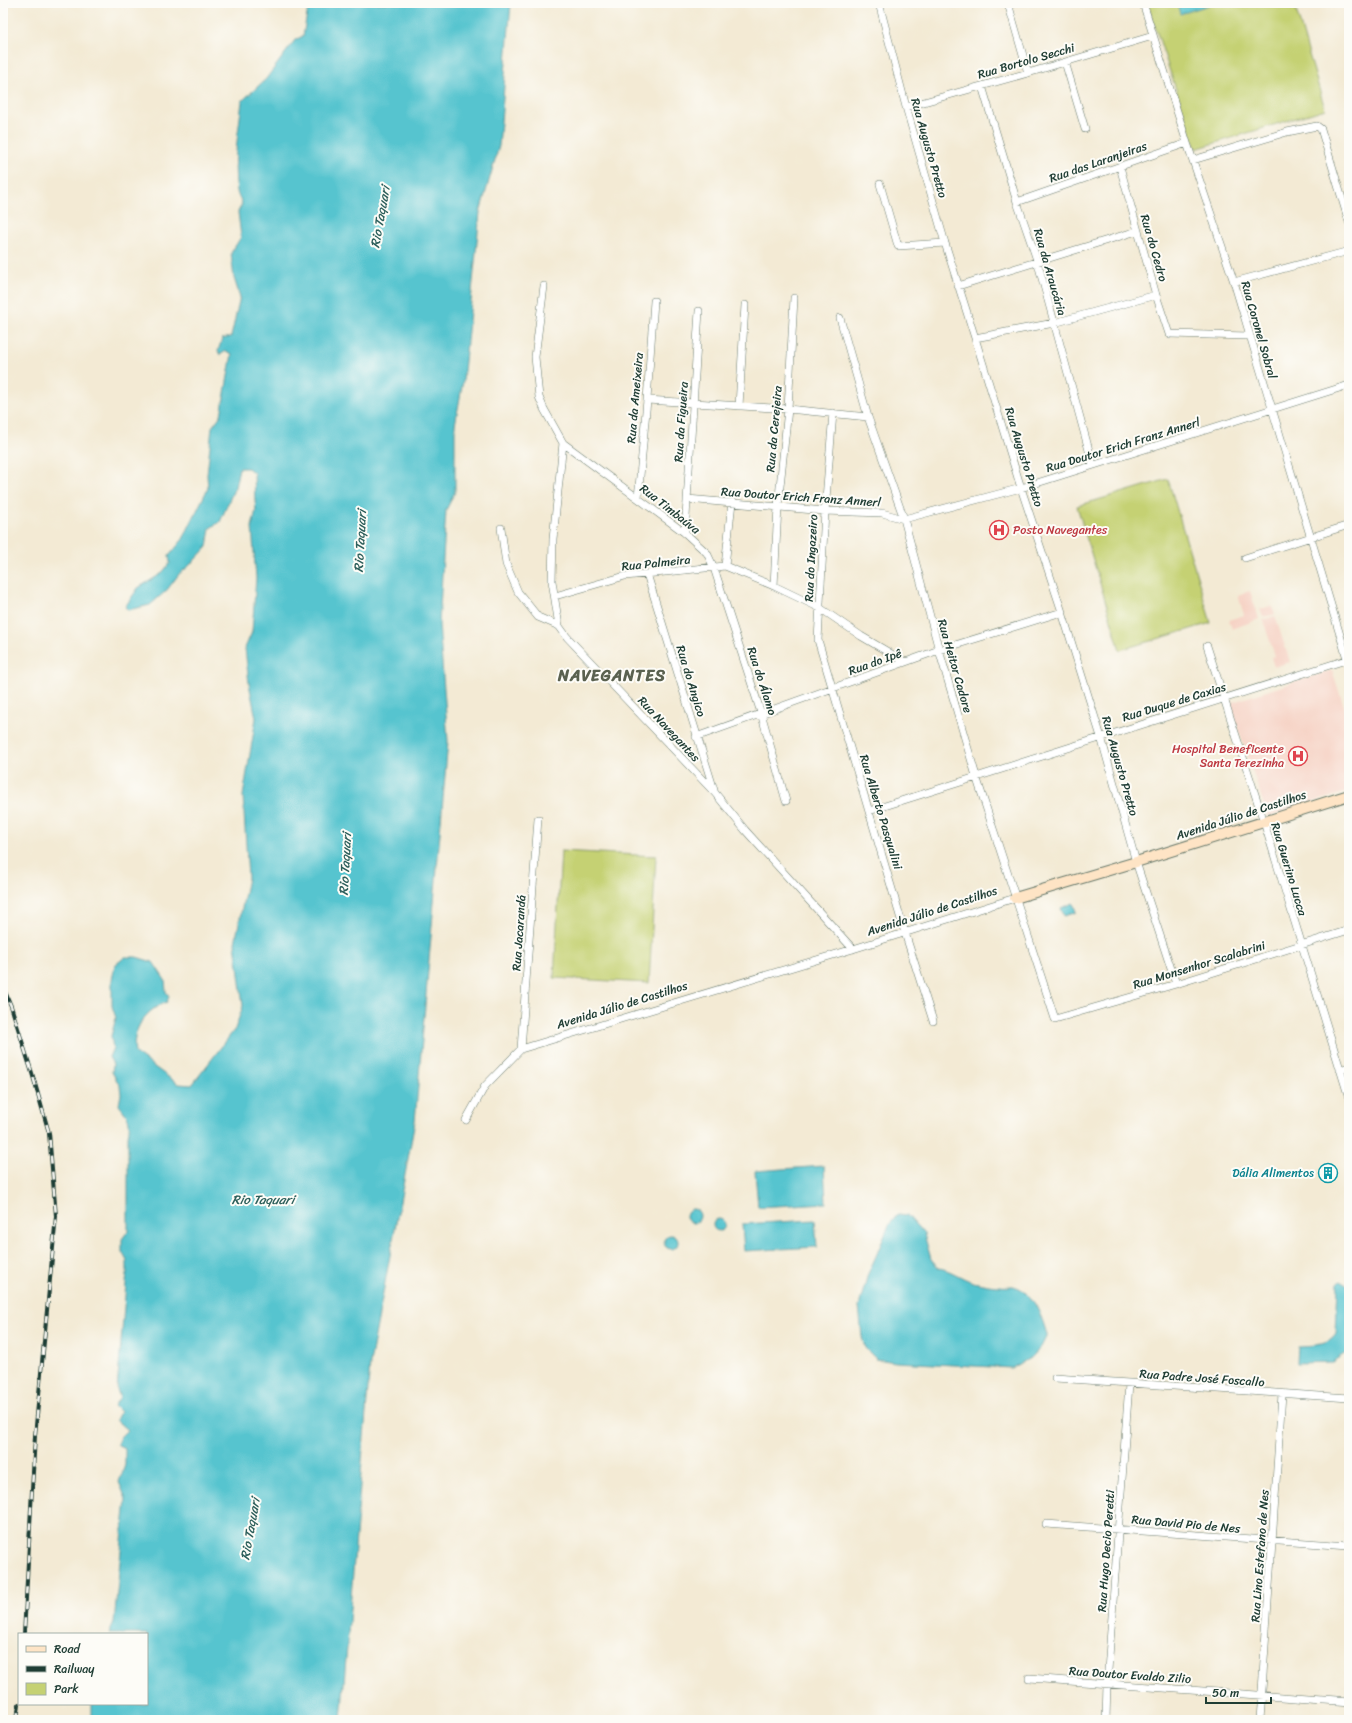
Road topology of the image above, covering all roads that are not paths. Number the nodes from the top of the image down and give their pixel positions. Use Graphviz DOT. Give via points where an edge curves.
graph roads {
  1 [pos="879,3"];
  2 [pos="1008,3"];
  3 [pos="1143,3"];
  4 [pos="1153,36"];
  5 [pos="1065,62"];
  6 [pos="1028,73"];
  7 [pos="982,86"];
  8 [pos="906,107"];
  9 [pos="1084,129"];
  10 [pos="1187,144"];
  11 [pos="1193,160"];
  12 [pos="1120,167"];
  13 [pos="880,184"];
  14 [pos="1017,202"];
  15 [pos="1349,222"];
  16 [pos="1137,231"];
  17 [pos="945,243"];
  18 [pos="1349,251"];
  19 [pos="1037,260"];
  20 [pos="1234,282"];
  21 [pos="544,286"];
  22 [pos="958,286"];
  23 [pos="1156,295"];
  24 [pos="794,298"];
  25 [pos="654,301"];
  26 [pos="745,305"];
  27 [pos="698,311"];
  28 [pos="840,318"];
  29 [pos="1054,323"];
  30 [pos="1249,336"];
  31 [pos="975,338"];
  32 [pos="1349,385"];
  33 [pos="647,400"];
  34 [pos="694,404"];
  35 [pos="739,406"];
  36 [pos="788,409"];
  37 [pos="1272,410"];
  38 [pos="833,412"];
  39 [pos="868,417"];
  40 [pos="563,442"];
  41 [pos="1093,465"];
  42 [pos="1021,488"];
  43 [pos="638,498"];
  44 [pos="687,499"];
  45 [pos="732,502"];
  46 [pos="778,506"];
  47 [pos="824,511"];
  48 [pos="904,519"];
  49 [pos="1349,524"];
  50 [pos="501,528"];
  51 [pos="685,534"];
  52 [pos="1310,538"];
  53 [pos="1245,558"];
  54 [pos="725,566"];
  55 [pos="714,568"];
  56 [pos="647,574"];
  57 [pos="774,586"];
  58 [pos="555,596"];
  59 [pos="820,608"];
  60 [pos="1062,612"];
  61 [pos="559,626"];
  62 [pos="1207,646"];
  63 [pos="939,650"];
  64 [pos="1348,661"];
  65 [pos="905,662"];
  66 [pos="833,689"];
  67 [pos="1224,699"];
  68 [pos="761,714"];
  69 [pos="696,737"];
  70 [pos="1101,737"];
  71 [pos="976,776"];
  72 [pos="715,793"];
  73 [pos="1349,795"];
  74 [pos="786,801"];
  75 [pos="869,811"];
  76 [pos="538,819"];
  77 [pos="1264,822"];
  78 [pos="1136,862"];
  79 [pos="1015,898"];
  80 [pos="1349,930"];
  81 [pos="905,933"];
  82 [pos="1301,946"];
  83 [pos="853,949"];
  84 [pos="1176,984"];
  85 [pos="1054,1019"];
  86 [pos="933,1021"];
  87 [pos="521,1049"];
  88 [pos="1349,1067"];
  89 [pos="1340,1070"];
  90 [pos="1349,1098"];
  91 [pos="466,1120"];
  92 [pos="1055,1378"];
  93 [pos="1129,1384"];
  94 [pos="1282,1394"];
  95 [pos="1349,1398"];
  96 [pos="1046,1524"];
  97 [pos="1119,1529"];
  98 [pos="1273,1542"];
  99 [pos="1349,1546"];
  100 [pos="1029,1678"];
  101 [pos="1107,1684"];
  102 [pos="1261,1695"];
  103 [pos="1349,1702"];
  104 [pos="1106,1720"];
  105 [pos="1260,1720"];
  1 -- 8 [label="street, Rua Augusto Pretto"];
  2 -- 6 [label="street"];
  3 -- 4 [label="street, Rua Coronel Sobral"];
  4 -- 5 [label="street, Rua Bortolo Secchi"];
  4 -- 10 [label="street, Rua Coronel Sobral"];
  5 -- 6 [label="street, Rua Bortolo Secchi"];
  5 -- 9 [label="street"];
  6 -- 7 [label="street, Rua Bortolo Secchi"];
  7 -- 8 [label="street, Rua Bortolo Secchi"];
  7 -- 14 [label="street, Rua da Araucária"];
  8 -- 17 [label="street, Rua Augusto Pretto"];
  10 -- 11 [label="street, Rua Coronel Sobral"];
  10 -- 12 [label="street, Rua das Laranjeiras"];
  11 -- 15 [label="street" via="1287,132 1317,126 1321,130"];
  11 -- 20 [label="street, Rua Coronel Sobral"];
  12 -- 14 [label="street, Rua das Laranjeiras"];
  12 -- 16 [label="street, Rua do Cedro"];
  13 -- 17 [label="street" via="898,246"];
  14 -- 19 [label="street, Rua da Araucária"];
  16 -- 19 [label="street"];
  16 -- 23 [label="street, Rua do Cedro"];
  17 -- 22 [label="street, Rua Augusto Pretto"];
  18 -- 20 [label="street"];
  19 -- 22 [label="street"];
  19 -- 29 [label="street, Rua da Araucária"];
  20 -- 30 [label="street, Rua Coronel Sobral"];
  21 -- 40 [label="street, Rua Timbaúva" via="535,357 539,397"];
  22 -- 31 [label="street, Rua Augusto Pretto"];
  23 -- 29 [label="street"];
  23 -- 30 [label="street, Rua do Cedro" via="1169,334"];
  24 -- 36 [label="street, Rua da Cerejeira"];
  25 -- 33 [label="street, Rua da Ameixeira"];
  26 -- 35 [label="street"];
  27 -- 34 [label="street, Rua da Figueira"];
  28 -- 39 [label="street, Rua Heitor Cadore"];
  29 -- 31 [label="street"];
  29 -- 41 [label="street, Rua da Araucária"];
  30 -- 37 [label="street, Rua Coronel Sobral"];
  31 -- 42 [label="street, Rua Augusto Pretto"];
  32 -- 37 [label="street, Rua Doutor Erich Franz Annerl"];
  33 -- 34 [label="street"];
  33 -- 43 [label="street, Rua da Ameixeira"];
  34 -- 35 [label="street"];
  34 -- 44 [label="street, Rua da Figueira"];
  35 -- 36 [label="street"];
  36 -- 38 [label="street"];
  36 -- 46 [label="street, Rua da Cerejeira"];
  37 -- 41 [label="street, Rua Doutor Erich Franz Annerl"];
  37 -- 52 [label="street, Rua Coronel Sobral"];
  38 -- 39 [label="street"];
  38 -- 47 [label="street, Rua do Ingazeiro"];
  39 -- 48 [label="street, Rua Heitor Cadore"];
  40 -- 43 [label="street, Rua Timbaúva"];
  40 -- 58 [label="street" via="553,538 552,581"];
  41 -- 42 [label="street, Rua Doutor Erich Franz Annerl"];
  42 -- 48 [label="street, Rua Doutor Erich Franz Annerl"];
  42 -- 60 [label="street, Rua Augusto Pretto"];
  43 -- 51 [label="street, Rua Timbaúva"];
  44 -- 45 [label="street, Rua Doutor Erich Franz Annerl"];
  44 -- 51 [label="street, Rua da Figueira"];
  45 -- 46 [label="street, Rua Doutor Erich Franz Annerl"];
  45 -- 54 [label="street"];
  46 -- 47 [label="street, Rua Doutor Erich Franz Annerl"];
  46 -- 57 [label="street, Rua da Cerejeira"];
  47 -- 48 [label="street, Rua Doutor Erich Franz Annerl" via="882,513"];
  47 -- 59 [label="street, Rua do Ingazeiro"];
  48 -- 63 [label="street, Rua Heitor Cadore"];
  49 -- 52 [label="street"];
  50 -- 61 [label="street" via="506,564 518,592 538,616"];
  51 -- 55 [label="street, Rua Timbaúva" via="707,553"];
  52 -- 53 [label="street"];
  52 -- 64 [label="street, Rua Coronel Sobral"];
  54 -- 55 [label="street"];
  54 -- 57 [label="street"];
  55 -- 56 [label="street, Rua Palmeira"];
  55 -- 68 [label="street, Rua do Álamo"];
  56 -- 58 [label="street, Rua Palmeira" via="625,576"];
  56 -- 69 [label="street, Rua do Angico"];
  57 -- 59 [label="street"];
  58 -- 61 [label="street"];
  59 -- 65 [label="street" via="860,636"];
  59 -- 66 [label="street, Rua Alberto Pasqualini" via="818,640"];
  60 -- 63 [label="street, Rua do Ipê"];
  60 -- 70 [label="street, Rua Augusto Pretto"];
  61 -- 72 [label="street, Rua Navegantes"];
  62 -- 67 [label="street, Rua Guerino Lucca"];
  63 -- 65 [label="street, Rua do Ipê"];
  63 -- 71 [label="street, Rua Heitor Cadore"];
  64 -- 67 [label="street, Rua Duque de Caxias"];
  65 -- 66 [label="street, Rua do Ipê"];
  66 -- 68 [label="street, Rua do Ipê"];
  66 -- 75 [label="street, Rua Alberto Pasqualini"];
  67 -- 70 [label="street, Rua Duque de Caxias"];
  67 -- 77 [label="street, Rua Guerino Lucca"];
  68 -- 69 [label="street, Rua do Ipê"];
  68 -- 74 [label="street, Rua do Álamo"];
  69 -- 72 [label="street, Rua do Angico"];
  70 -- 71 [label="street, Rua Duque de Caxias"];
  70 -- 78 [label="street, Rua Augusto Pretto"];
  71 -- 75 [label="street, Rua Duque de Caxias"];
  71 -- 79 [label="street, Rua Heitor Cadore"];
  72 -- 83 [label="street, Rua Navegantes" via="745,830"];
  73 -- 77 [label="street, Avenida Júlio de Castilhos"];
  75 -- 81 [label="street, Rua Alberto Pasqualini"];
  76 -- 87 [label="street, Rua Jacarandá"];
  77 -- 78 [label="street, Avenida Júlio de Castilhos"];
  77 -- 82 [label="street, Rua Guerino Lucca"];
  78 -- 79 [label="street, Avenida Júlio de Castilhos"];
  78 -- 84 [label="street, Rua Augusto Pretto"];
  79 -- 81 [label="street, Avenida Júlio de Castilhos"];
  79 -- 85 [label="street, Rua Heitor Cadore"];
  80 -- 82 [label="street, Rua Monsenhor Scalabrini"];
  81 -- 83 [label="street, Avenida Júlio de Castilhos"];
  81 -- 86 [label="street, Rua Alberto Pasqualini"];
  82 -- 84 [label="street, Rua Monsenhor Scalabrini"];
  82 -- 89 [label="street, Rua Guerino Lucca"];
  83 -- 87 [label="street, Avenida Júlio de Castilhos"];
  84 -- 85 [label="street, Rua Monsenhor Scalabrini"];
  87 -- 91 [label="street" via="485,1086"];
  88 -- 89 [label="street"];
  89 -- 90 [label="street, Rua Guerino Lucca"];
  92 -- 93 [label="street, Rua Padre José Foscallo"];
  93 -- 94 [label="street, Rua Padre José Foscallo"];
  93 -- 97 [label="street, Rua Hugo Decio Peretti"];
  94 -- 95 [label="street, Rua Padre José Foscallo"];
  94 -- 98 [label="street, Rua Lino Estefano de Nes"];
  96 -- 97 [label="street, Rua David Pio de Nes"];
  97 -- 98 [label="street, Rua David Pio de Nes"];
  97 -- 101 [label="street, Rua Hugo Decio Peretti"];
  98 -- 99 [label="street, Rua David Pio de Nes"];
  98 -- 102 [label="street, Rua Lino Estefano de Nes"];
  100 -- 101 [label="street, Rua Doutor Evaldo Zilio"];
  101 -- 102 [label="street, Rua Doutor Evaldo Zilio"];
  101 -- 104 [label="street, Rua Hugo Decio Peretti"];
  102 -- 103 [label="street, Rua Doutor Evaldo Zilio"];
  102 -- 105 [label="street, Rua Lino Estefano de Nes"];
}
